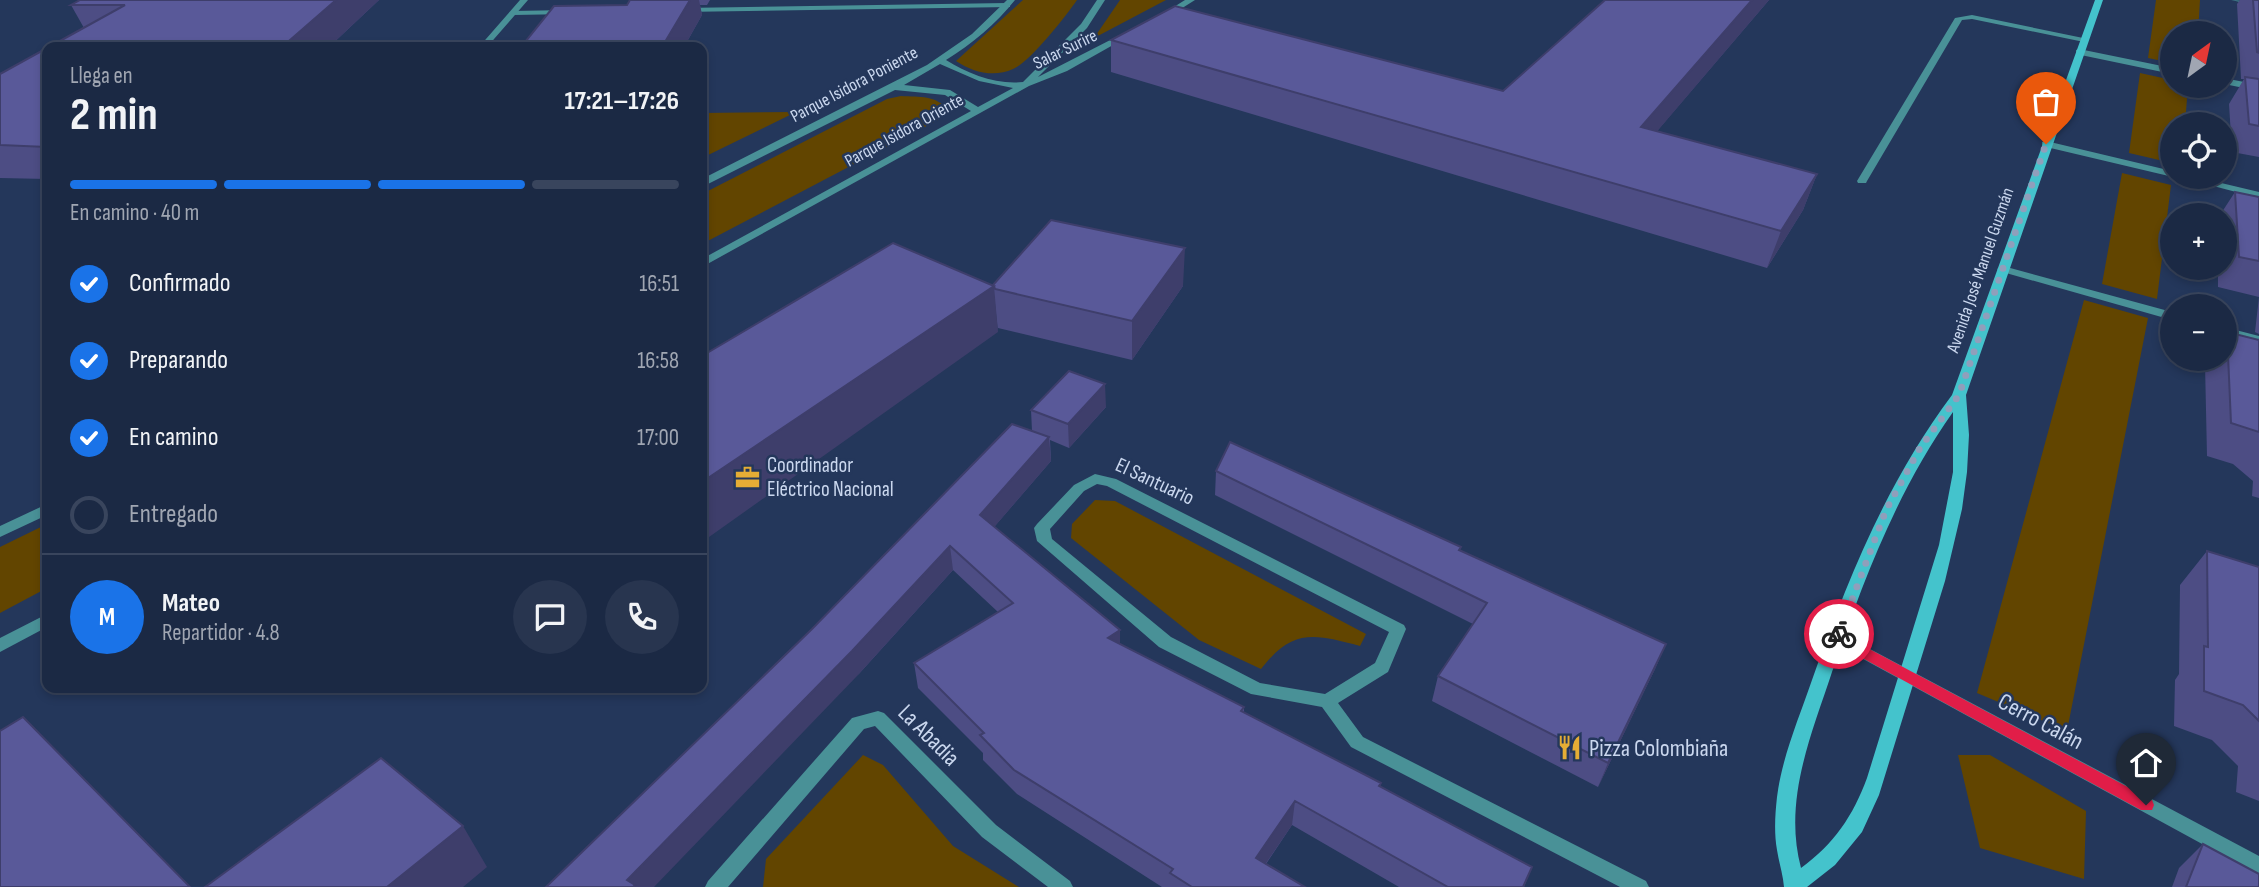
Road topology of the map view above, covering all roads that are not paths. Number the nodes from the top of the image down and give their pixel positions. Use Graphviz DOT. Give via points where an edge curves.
graph roads {
  1 [pos="524,0"];
  2 [pos="1101,0"];
  3 [pos="1191,0"];
  4 [pos="2099,0"];
  5 [pos="2235,0"];
  6 [pos="951,3"];
  7 [pos="1009,3"];
  8 [pos="2259,4"];
  9 [pos="666,10"];
  10 [pos="582,12"];
  11 [pos="513,13"];
  12 [pos="1155,20"];
  13 [pos="1134,31"];
  14 [pos="2084,39"];
  15 [pos="487,42"];
  16 [pos="2080,52"];
  17 [pos="940,60"];
  18 [pos="2160,69"];
  19 [pos="1025,85"];
  20 [pos="2237,85"];
  21 [pos="895,87"];
  22 [pos="2259,89"];
  23 [pos="978,111"];
  24 [pos="2046,144"];
  25 [pos="2160,171"];
  26 [pos="707,181"];
  27 [pos="1862,181"];
  28 [pos="2234,189"];
  29 [pos="2259,195"];
  30 [pos="707,261"];
  31 [pos="2003,269"];
  32 [pos="2160,313"];
  33 [pos="2237,334"];
  34 [pos="2259,340"];
  35 [pos="1959,395"];
  36 [pos="42,511"];
  37 [pos="0,532"];
  38 [pos="42,624"];
  39 [pos="1838,638"];
  40 [pos="0,646"];
  41 [pos="1907,674"];
  42 [pos="1327,701"];
  43 [pos="2259,866"];
  44 [pos="1796,886"];
  45 [pos="715,887"];
  46 [pos="1063,887"];
  47 [pos="1639,887"];
  1 -- 11 [label="street"];
  2 -- 19 [label="street, Parque Isidora Oriente" via="1084,26"];
  3 -- 12 [label="street"];
  4 -- 14 [label="street, Avenida José Manuel Guzmán"];
  5 -- 8 [label="street"];
  6 -- 7 [label="street"];
  6 -- 9 [label="street"];
  7 -- 17 [label="street, Parque Isidora Poniente"];
  10 -- 11 [label="street"];
  11 -- 15 [label="street"];
  13 -- 19 [label="street, Salar Surire"];
  14 -- 16 [label="street, Avenida José Manuel Guzmán"];
  14 -- 27 [label="street" via="1959,18"];
  16 -- 18 [label="street"];
  16 -- 24 [label="street, Avenida José Manuel Guzmán"];
  17 -- 19 [label="street" via="971,77"];
  17 -- 21 [label="street, Parque Isidora Poniente"];
  19 -- 23 [label="street, Parque Isidora Oriente"];
  20 -- 22 [label="street"];
  21 -- 23 [label="street" via="947,92"];
  21 -- 26 [label="street, Parque Isidora Poniente"];
  23 -- 30 [label="street, Parque Isidora Oriente"];
  24 -- 25 [label="street"];
  24 -- 31 [label="street, Avenida José Manuel Guzmán"];
  28 -- 29 [label="street"];
  31 -- 32 [label="street"];
  31 -- 35 [label="street, Avenida José Manuel Guzmán"];
  33 -- 34 [label="street"];
  35 -- 39 [label="street, Avenida José Manuel Guzmán" via="1897,488"];
  35 -- 41 [label="street, Avenida José Manuel Guzmán" via="1963,457 1959,497"];
  36 -- 37 [label="street"];
  38 -- 40 [label="street"];
  39 -- 41 [label="street, Cerro Calán"];
  39 -- 44 [label="street, Avenida José Manuel Guzmán" via="1788,780 1786,847"];
  41 -- 43 [label="street, Cerro Calán"];
  41 -- 44 [label="street, Avenida José Manuel Guzmán" via="1857,824 1837,851"];
  42 -- 42 [label="street, El Santuario" via="1257,689 1165,642 1045,541 1042,528 1079,488 1095,478 1111,482 1398,629 1382,667"];
  42 -- 47 [label="street" via="1357,742"];
  45 -- 46 [label="street, La Abadia" via="858,723 878,718 989,831"];
}
